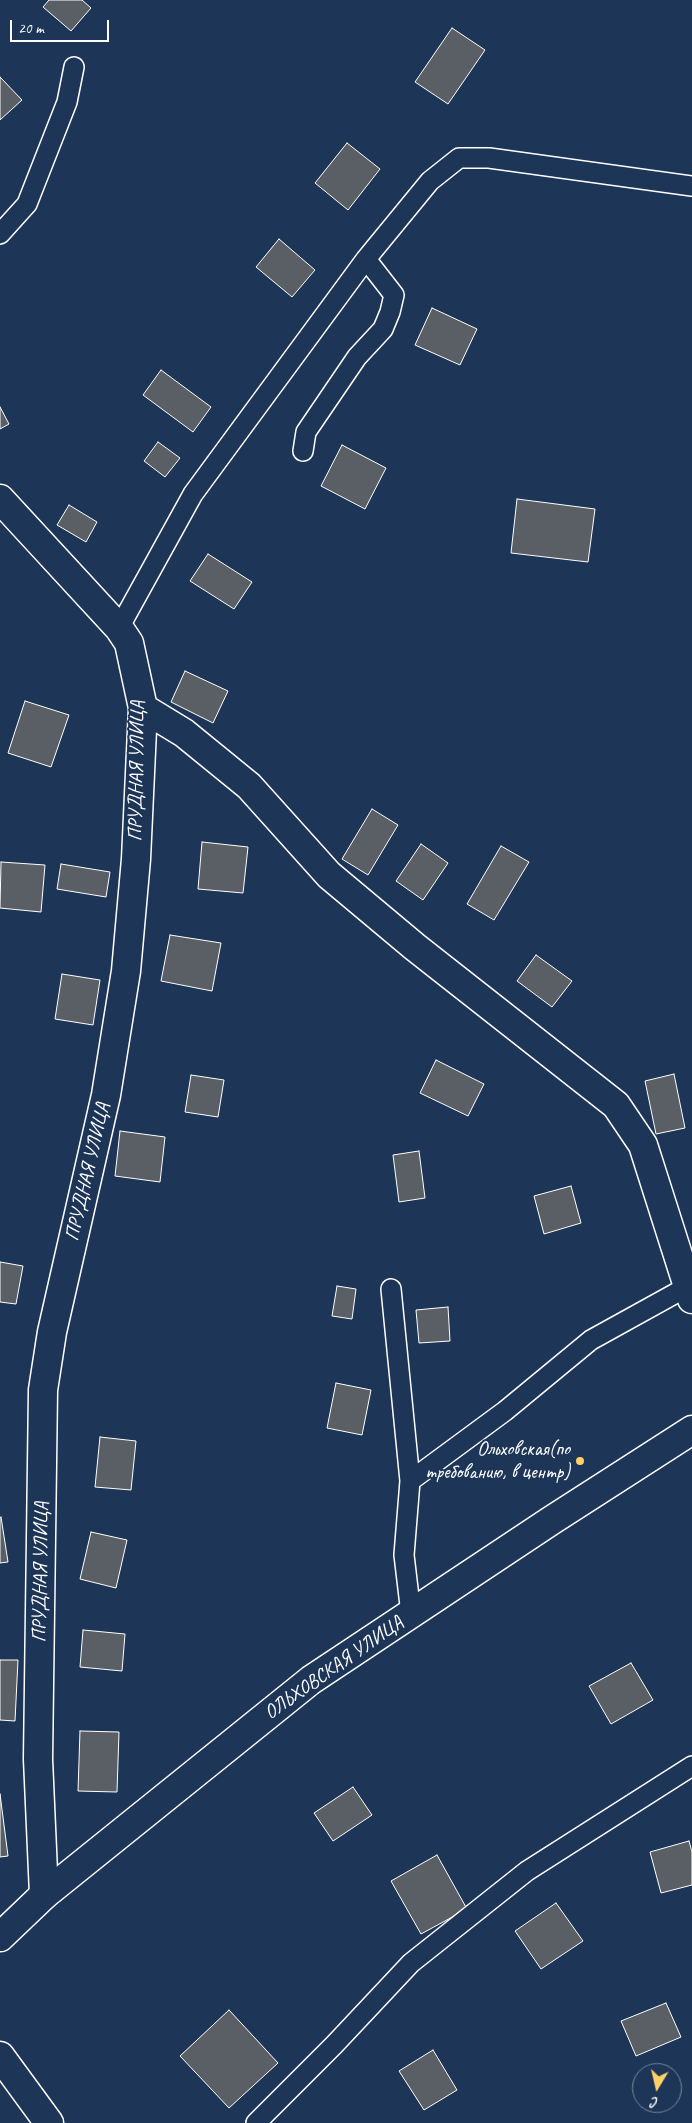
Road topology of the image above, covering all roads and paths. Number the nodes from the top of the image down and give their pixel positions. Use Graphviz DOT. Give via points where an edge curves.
graph roads {
  1 [pos="74,67"];
  2 [pos="692,186"];
  3 [pos="0,234"];
  4 [pos="366,259"];
  5 [pos="303,451"];
  6 [pos="0,499"];
  7 [pos="119,628"];
  8 [pos="142,708"];
  9 [pos="690,1288"];
  10 [pos="391,1289"];
  11 [pos="692,1430"];
  12 [pos="410,1481"];
  13 [pos="411,1614"];
  14 [pos="692,1766"];
  15 [pos="44,1895"];
  16 [pos="0,1937"];
  17 [pos="0,2056"];
  18 [pos="49,2123"];
  19 [pos="256,2123"];
  1 -- 3 [label="lane" via="67,102 27,204"];
  2 -- 4 [label="lane" via="489,158 459,158 430,180"];
  4 -- 5 [label="lane" via="394,295 390,312 383,329 357,357 306,432"];
  4 -- 7 [label="lane" via="194,494"];
  6 -- 7 [label="street, ПРУДНАЯ УЛИЦА"];
  7 -- 8 [label="street, ПРУДНАЯ УЛИЦА" via="128,643"];
  8 -- 9 [label="street" via="184,733 249,786 330,875 415,947 616,1105 643,1145"];
  8 -- 15 [label="street, ПРУДНАЯ УЛИЦА" via="136,859 126,971 106,1095 52,1332 44,1390 38,1759"];
  9 -- 12 [label="lane" via="591,1340 505,1411"];
  10 -- 12 [label="lane"];
  11 -- 13 [label="street, ОЛЬХОВСКАЯ УЛИЦА"];
  12 -- 13 [label="lane" via="404,1555"];
  13 -- 15 [label="street, ОЛЬХОВСКАЯ УЛИЦА" via="311,1680"];
  14 -- 19 [label="lane" via="527,1871 411,1963"];
  15 -- 16 [label="street, ОЛЬХОВСКАЯ УЛИЦА"];
  17 -- 18 [label="street"];
}
